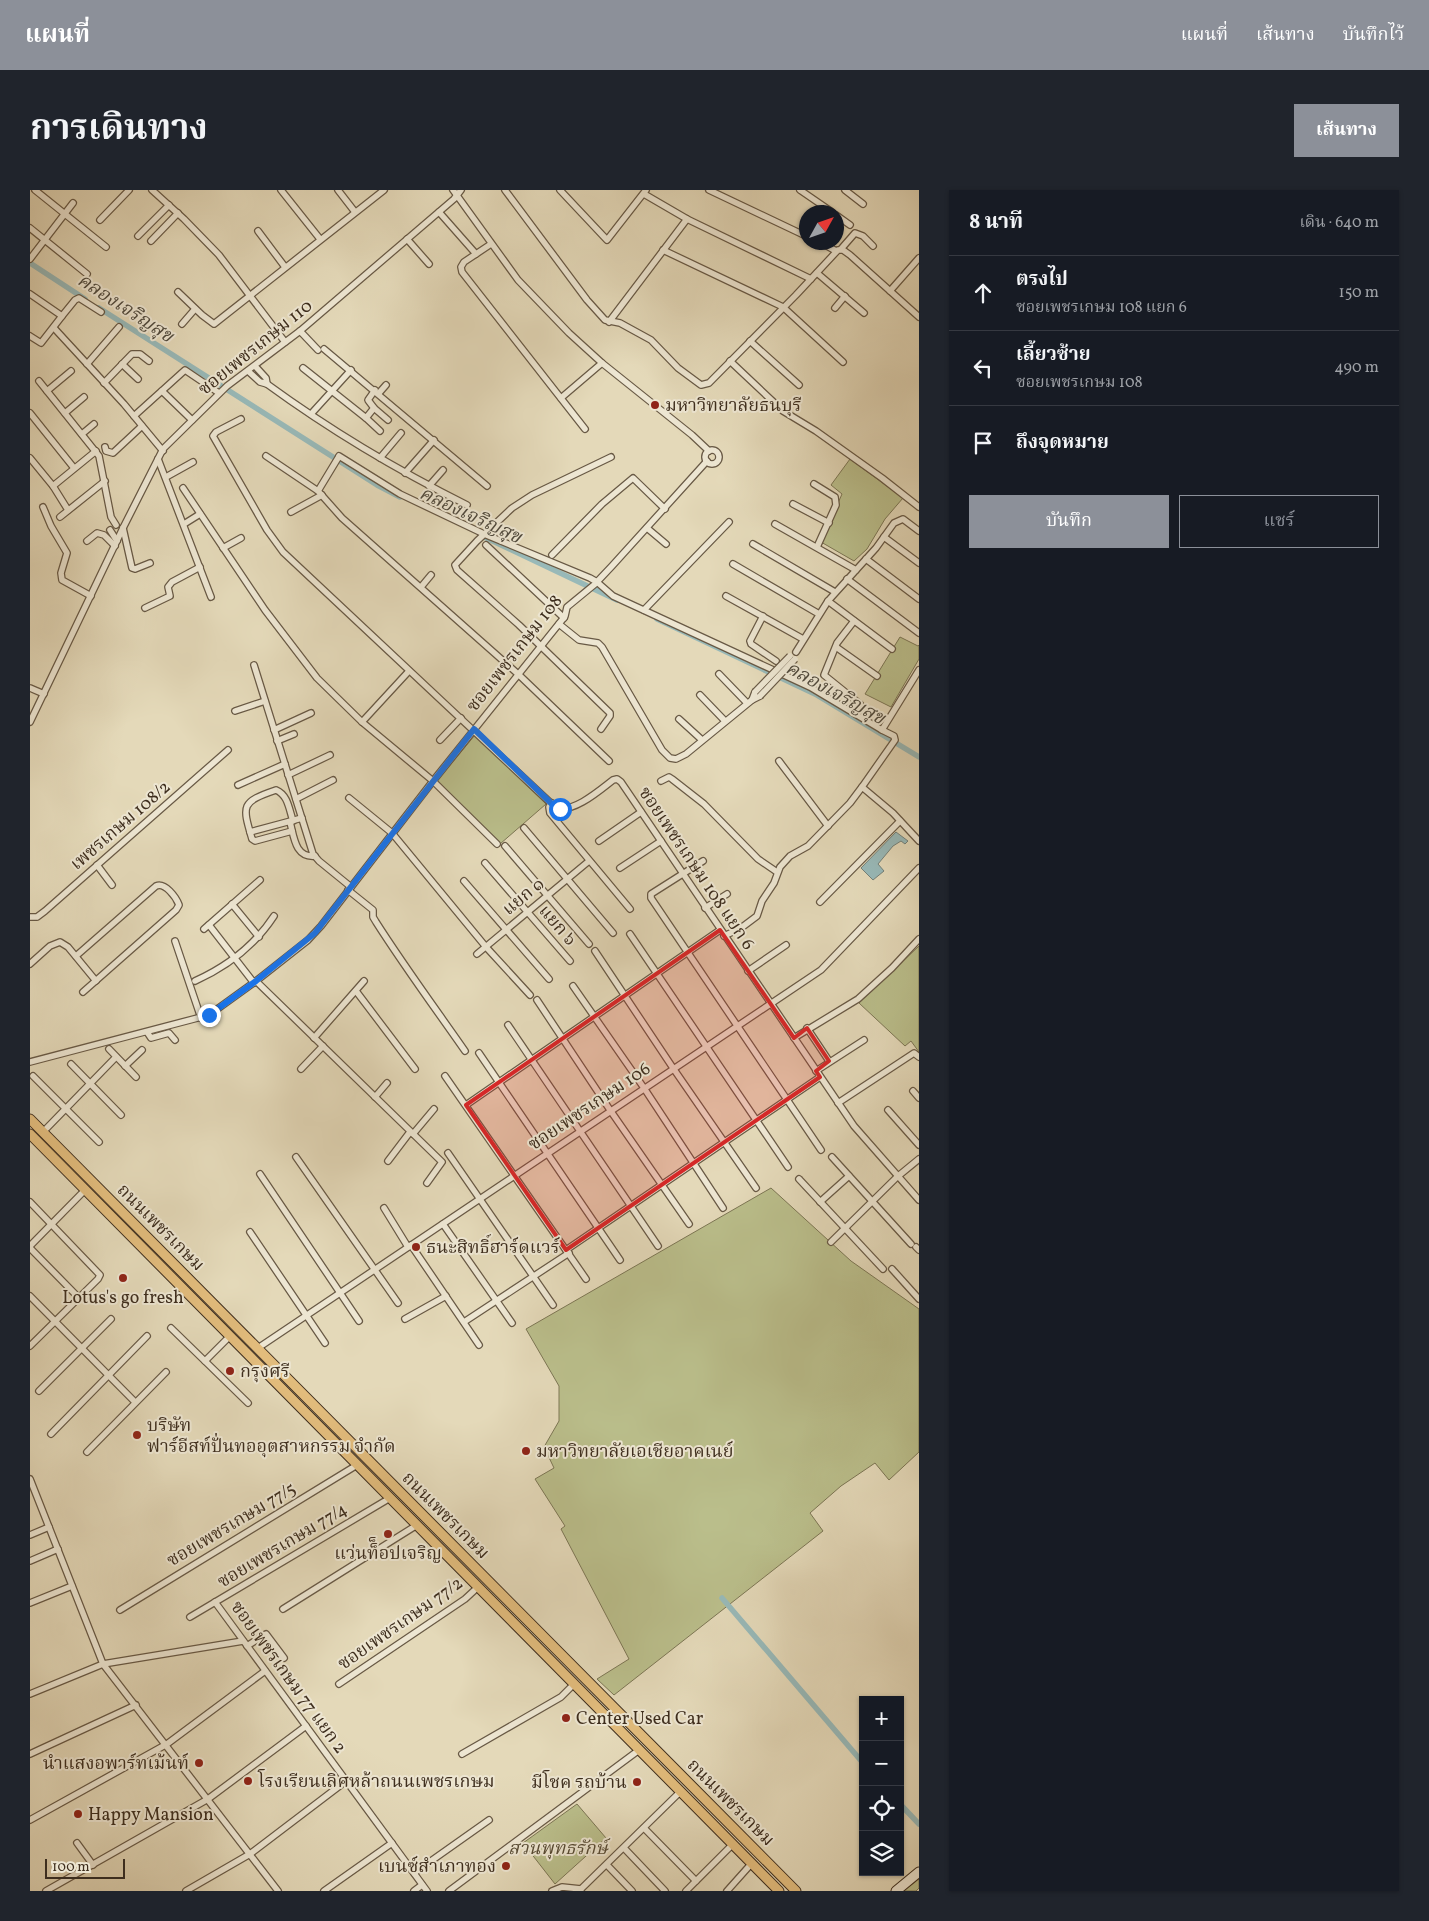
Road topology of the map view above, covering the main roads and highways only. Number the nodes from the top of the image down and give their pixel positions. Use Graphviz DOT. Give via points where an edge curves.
graph roads {
  1 [pos="30,1119"];
  2 [pos="32,1139"];
  3 [pos="400,1491"];
  4 [pos="390,1498"];
  5 [pos="605,1698"];
  6 [pos="596,1706"];
  7 [pos="919,1872"];
  8 [pos="780,1891"];
  9 [pos="796,1891"];
  10 [pos="896,1891"];
  1 -- 3 [label="main road, ถนนเพชรเกษม"];
  2 -- 4 [label="main road, ถนนเพชรเกษม"];
  3 -- 4 [label="main road"];
  3 -- 5 [label="main road, ถนนเพชรเกษม"];
  4 -- 6 [label="main road, ถนนเพชรเกษม"];
  5 -- 6 [label="main road"];
  5 -- 9 [label="main road, ถนนเพชรเกษม"];
  6 -- 8 [label="main road, ถนนเพชรเกษม"];
  7 -- 10 [label="main road"];
}
